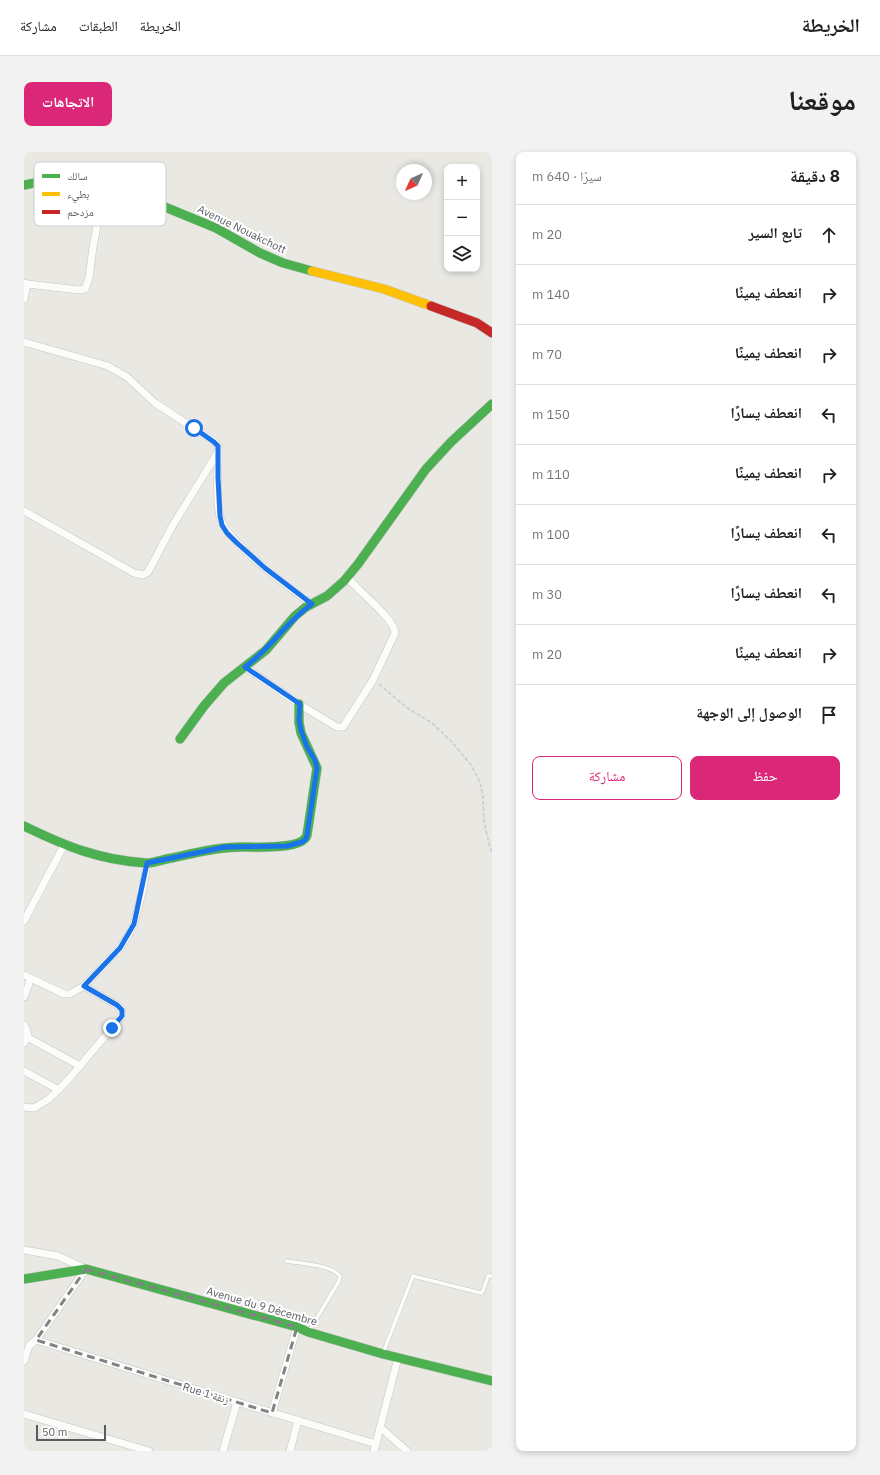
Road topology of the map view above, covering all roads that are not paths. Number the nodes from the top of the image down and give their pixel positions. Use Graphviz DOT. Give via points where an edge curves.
graph roads {
  1 [pos="34,182"];
  2 [pos="24,184"];
  3 [pos="166,206"];
  4 [pos="97,226"];
  5 [pos="25,283"];
  6 [pos="24,299"];
  7 [pos="492,332"];
  8 [pos="24,342"];
  9 [pos="492,404"];
  10 [pos="218,452"];
  11 [pos="24,511"];
  12 [pos="347,578"];
  13 [pos="312,604"];
  14 [pos="245,667"];
  15 [pos="300,704"];
  16 [pos="180,739"];
  17 [pos="24,826"];
  18 [pos="64,845"];
  19 [pos="147,863"];
  20 [pos="24,920"];
  21 [pos="27,977"];
  22 [pos="84,986"];
  23 [pos="24,997"];
  24 [pos="24,1025"];
  25 [pos="26,1040"];
  26 [pos="80,1066"];
  27 [pos="24,1071"];
  28 [pos="59,1090"];
  29 [pos="24,1107"];
  30 [pos="24,1250"];
  31 [pos="286,1261"];
  32 [pos="86,1269"];
  33 [pos="492,1276"];
  34 [pos="24,1279"];
  35 [pos="297,1327"];
  36 [pos="308,1332"];
  37 [pos="36,1340"];
  38 [pos="383,1354"];
  39 [pos="398,1358"];
  40 [pos="24,1361"];
  41 [pos="492,1381"];
  42 [pos="237,1402"];
  43 [pos="272,1413"];
  44 [pos="24,1414"];
  45 [pos="298,1420"];
  46 [pos="380,1426"];
  47 [pos="375,1447"];
  48 [pos="144,1450"];
  49 [pos="223,1451"];
  50 [pos="290,1451"];
  51 [pos="407,1451"];
  1 -- 2 [label="street, Avenue Nouakchott"];
  3 -- 7 [label="street, Avenue Nouakchott" via="216,228 260,254 284,263 384,289 476,323"];
  4 -- 5 [label="street" via="86,289"];
  5 -- 6 [label="street"];
  8 -- 10 [label="street" via="108,366 119,372 155,403 214,442 218,446"];
  9 -- 12 [label="street" via="426,469"];
  10 -- 11 [label="street" via="173,525 148,572 142,575 134,573"];
  10 -- 13 [label="street" via="220,516 225,529 237,543"];
  12 -- 13 [label="street"];
  12 -- 15 [label="street" via="390,620 395,629 393,638 373,680 340,728"];
  13 -- 14 [label="street" via="300,612 267,649"];
  14 -- 15 [label="street"];
  14 -- 16 [label="street" via="214,693"];
  15 -- 19 [label="street" via="301,730 317,768 306,839 287,846 225,847"];
  17 -- 18 [label="street"];
  18 -- 19 [label="street" via="93,855"];
  18 -- 20 [label="street"];
  19 -- 22 [label="street" via="134,924 120,948"];
  21 -- 22 [label="street" via="64,994 70,994"];
  21 -- 23 [label="street"];
  22 -- 26 [label="street" via="117,1005 123,1013"];
  24 -- 25 [label="street"];
  25 -- 26 [label="street"];
  26 -- 28 [label="street"];
  27 -- 28 [label="street"];
  28 -- 29 [label="street" via="34,1108"];
  30 -- 32 [label="street" via="58,1256"];
  31 -- 36 [label="lane" via="335,1271 340,1276"];
  32 -- 34 [label="street, Avenue du 9 Décembre"];
  32 -- 35 [label="street, Avenue du 9 Décembre"];
  32 -- 37 [label="street"];
  33 -- 38 [label="lane" via="488,1276 481,1294 412,1276"];
  35 -- 36 [label="street, Avenue du 9 Décembre"];
  35 -- 43 [label="street"];
  36 -- 38 [label="street, Avenue du 9 Décembre"];
  37 -- 40 [label="street" via="30,1346"];
  37 -- 42 [label="street, Rue 1 زنقة"];
  38 -- 39 [label="street, Avenue du 9 Décembre"];
  39 -- 41 [label="street, Avenue du 9 Décembre"];
  39 -- 46 [label="street"];
  42 -- 43 [label="street, Rue 1 زنقة"];
  42 -- 49 [label="street"];
  43 -- 45 [label="street, Rue 1 زنقة"];
  44 -- 48 [label="street"];
  45 -- 47 [label="street, Rue 1 زنقة"];
  45 -- 50 [label="street"];
  46 -- 47 [label="street"];
  46 -- 51 [label="street"];
}
